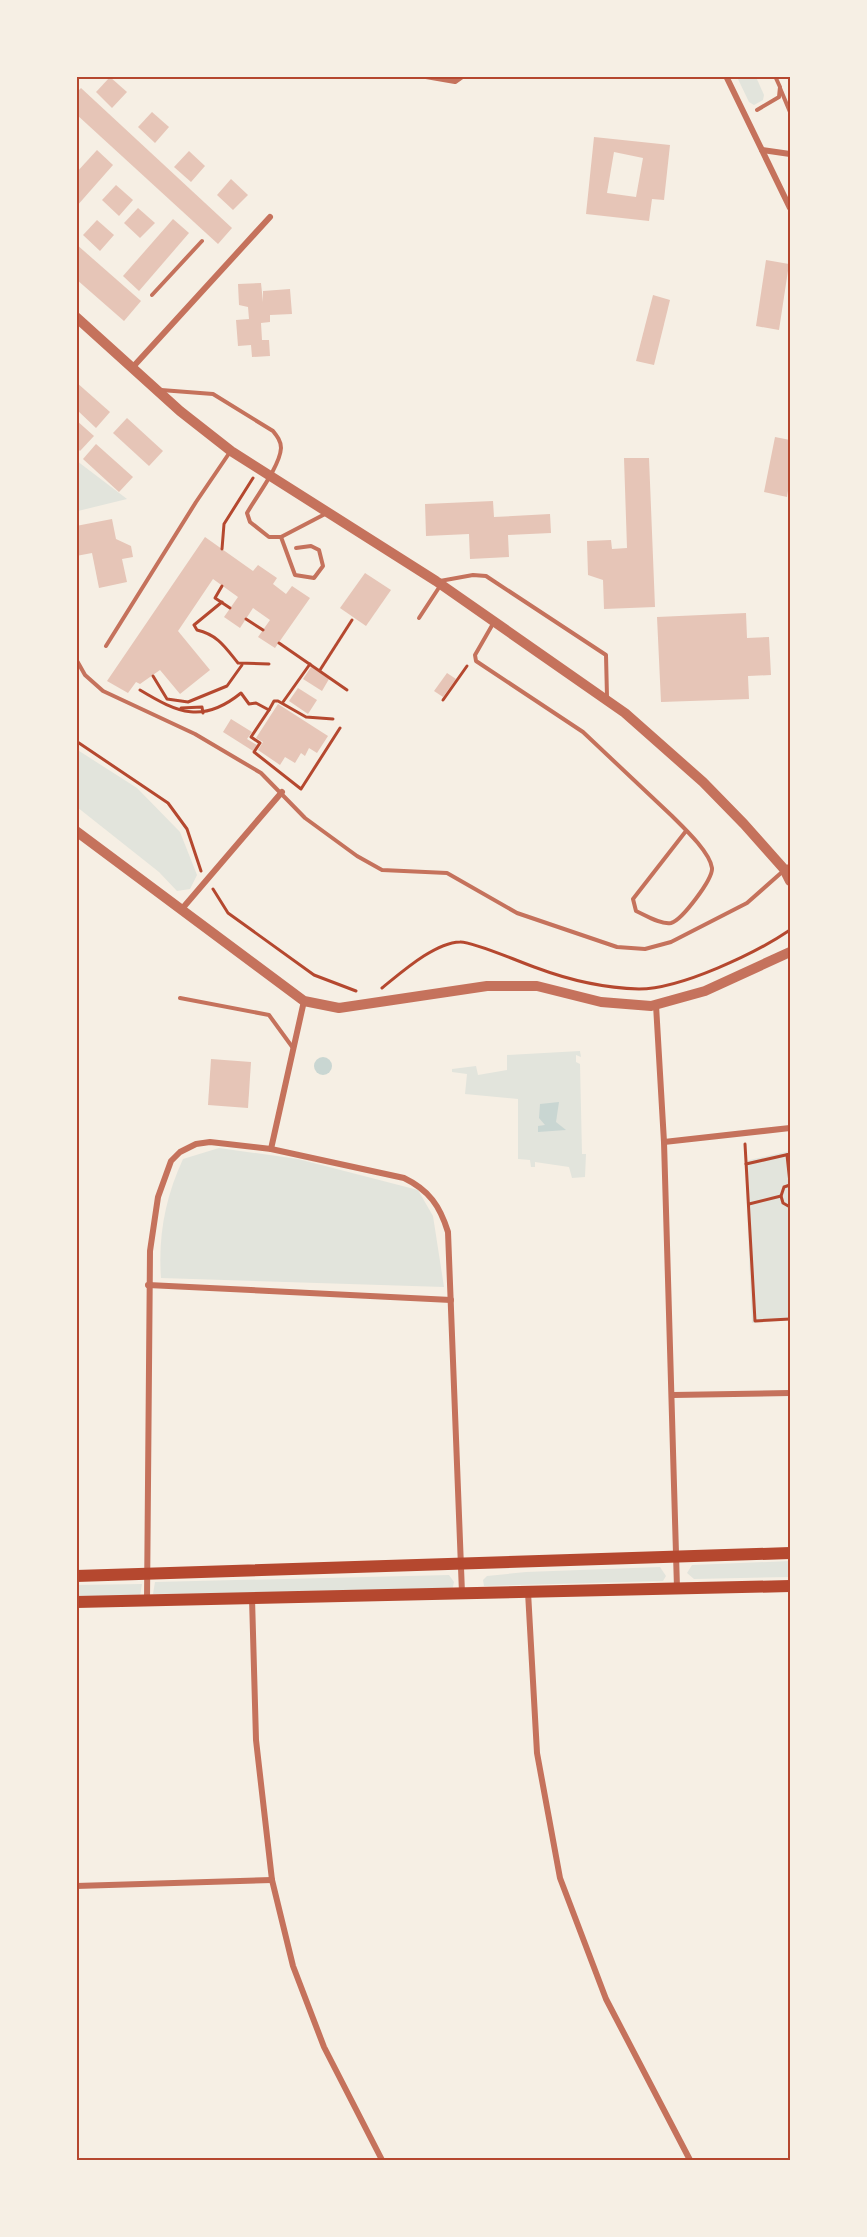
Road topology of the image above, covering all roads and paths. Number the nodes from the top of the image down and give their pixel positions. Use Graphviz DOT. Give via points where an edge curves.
graph roads {
  1 [pos="426,76"];
  2 [pos="462,76"];
  3 [pos="726,76"];
  4 [pos="775,76"];
  5 [pos="780,87"];
  6 [pos="757,110"];
  7 [pos="790,112"];
  8 [pos="762,150"];
  9 [pos="790,154"];
  10 [pos="790,208"];
  11 [pos="270,217"];
  12 [pos="202,241"];
  13 [pos="152,295"];
  14 [pos="78,320"];
  15 [pos="132,368"];
  16 [pos="157,390"];
  17 [pos="231,452"];
  18 [pos="259,469"];
  19 [pos="270,476"];
  20 [pos="328,513"];
  21 [pos="281,537"];
  22 [pos="296,548"];
  23 [pos="222,549"];
  24 [pos="439,583"];
  25 [pos="222,586"];
  26 [pos="222,602"];
  27 [pos="230,608"];
  28 [pos="419,618"];
  29 [pos="246,619"];
  30 [pos="352,621"];
  31 [pos="494,622"];
  32 [pos="263,630"];
  33 [pos="279,643"];
  34 [pos="106,646"];
  35 [pos="76,659"];
  36 [pos="476,661"];
  37 [pos="310,663"];
  38 [pos="269,664"];
  39 [pos="242,665"];
  40 [pos="320,670"];
  41 [pos="153,675"];
  42 [pos="140,690"];
  43 [pos="347,690"];
  44 [pos="443,700"];
  45 [pos="607,701"];
  46 [pos="283,702"];
  47 [pos="181,708"];
  48 [pos="268,710"];
  49 [pos="203,713"];
  50 [pos="333,719"];
  51 [pos="340,728"];
  52 [pos="76,741"];
  53 [pos="282,792"];
  54 [pos="76,831"];
  55 [pos="686,831"];
  56 [pos="787,867"];
  57 [pos="207,879"];
  58 [pos="790,881"];
  59 [pos="181,910"];
  60 [pos="790,930"];
  61 [pos="790,952"];
  62 [pos="380,990"];
  63 [pos="363,993"];
  64 [pos="180,998"];
  65 [pos="304,1001"];
  66 [pos="656,1005"];
  67 [pos="294,1048"];
  68 [pos="790,1128"];
  69 [pos="744,1133"];
  70 [pos="664,1142"];
  71 [pos="272,1149"];
  72 [pos="789,1155"];
  73 [pos="746,1164"];
  74 [pos="790,1184"];
  75 [pos="781,1196"];
  76 [pos="749,1204"];
  77 [pos="790,1207"];
  78 [pos="148,1285"];
  79 [pos="451,1300"];
  80 [pos="790,1319"];
  81 [pos="790,1394"];
  82 [pos="673,1395"];
  83 [pos="790,1553"];
  84 [pos="677,1558"];
  85 [pos="462,1565"];
  86 [pos="148,1575"];
  87 [pos="76,1576"];
  88 [pos="790,1586"];
  89 [pos="677,1589"];
  90 [pos="528,1592"];
  91 [pos="462,1594"];
  92 [pos="252,1598"];
  93 [pos="147,1601"];
  94 [pos="76,1602"];
  95 [pos="272,1880"];
  96 [pos="76,1886"];
  97 [pos="382,2160"];
  98 [pos="690,2160"];
  1 -- 2 [label="street" via="455,81"];
  3 -- 8 [label="street"];
  4 -- 5 [label="lane"];
  5 -- 6 [label="lane" via="778,97"];
  5 -- 7 [label="lane"];
  8 -- 9 [label="street"];
  8 -- 10 [label="street"];
  11 -- 15 [label="street"];
  12 -- 13 [label="lane"];
  14 -- 15 [label="street"];
  15 -- 16 [label="street"];
  16 -- 17 [label="street"];
  16 -- 19 [label="lane" via="213,394 273,431 281,449"];
  17 -- 18 [label="street"];
  17 -- 34 [label="lane"];
  18 -- 19 [label="street"];
  18 -- 23 [label="path" via="224,524"];
  19 -- 20 [label="street"];
  19 -- 21 [label="lane" via="247,518 269,537"];
  20 -- 21 [label="lane"];
  20 -- 24 [label="street"];
  21 -- 22 [label="lane" via="295,575 314,578 322,566 319,550 311,546"];
  24 -- 28 [label="lane"];
  24 -- 31 [label="street"];
  24 -- 45 [label="lane" via="486,576 606,655"];
  25 -- 26 [label="path" via="215,598"];
  26 -- 27 [label="path"];
  26 -- 39 [label="path" via="194,625 221,640"];
  29 -- 32 [label="path"];
  30 -- 40 [label="path"];
  31 -- 36 [label="lane" via="475,655"];
  31 -- 45 [label="street"];
  33 -- 37 [label="path"];
  35 -- 53 [label="lane" via="85,675 103,692 195,734 261,773"];
  36 -- 44 [label="path" via="469,663"];
  36 -- 55 [label="lane" via="583,732"];
  37 -- 40 [label="path"];
  37 -- 46 [label="path"];
  38 -- 39 [label="path"];
  39 -- 41 [label="path" via="227,686 188,702 167,699"];
  40 -- 43 [label="path"];
  42 -- 49 [label="path" via="176,711"];
  45 -- 56 [label="street" via="672,752"];
  46 -- 48 [label="path" via="274,701"];
  46 -- 50 [label="path" via="306,717"];
  47 -- 49 [label="path" via="202,707"];
  48 -- 49 [label="path" via="256,703 249,704 241,693 227,705"];
  48 -- 51 [label="path" via="252,736 260,743 254,752 301,789"];
  52 -- 57 [label="path" via="168,802 187,829"];
  53 -- 56 [label="lane" via="304,818 382,870 447,873 517,913 617,947 645,950 671,942 747,903"];
  53 -- 57 [label="street"];
  54 -- 59 [label="street"];
  55 -- 55 [label="lane" via="633,898 636,911 665,923 672,923 710,880 712,868 707,856"];
  56 -- 58 [label="street"];
  57 -- 59 [label="street"];
  57 -- 63 [label="path" via="228,913 314,975"];
  59 -- 65 [label="street"];
  60 -- 62 [label="path" via="732,961 651,988 580,981 460,942 425,955"];
  61 -- 66 [label="street" via="733,980"];
  64 -- 67 [label="lane" via="268,1015"];
  65 -- 66 [label="street" via="339,1008 487,986 537,986 601,1002"];
  65 -- 67 [label="street"];
  66 -- 70 [label="street"];
  67 -- 71 [label="street"];
  68 -- 69 [label="street"];
  69 -- 70 [label="street"];
  69 -- 73 [label="path"];
  70 -- 82 [label="street"];
  71 -- 78 [label="street" via="210,1142 196,1144 176,1156 158,1197"];
  71 -- 79 [label="street" via="404,1178 421,1187 442,1213 448,1232"];
  72 -- 73 [label="path"];
  72 -- 74 [label="path"];
  73 -- 76 [label="path"];
  74 -- 75 [label="path"];
  75 -- 76 [label="path"];
  75 -- 77 [label="path"];
  76 -- 80 [label="path" via="755,1320"];
  78 -- 79 [label="street"];
  78 -- 86 [label="street"];
  79 -- 85 [label="street"];
  81 -- 82 [label="street"];
  82 -- 84 [label="street"];
  83 -- 84 [label="main road"];
  84 -- 85 [label="main road"];
  84 -- 89 [label="street"];
  85 -- 86 [label="main road"];
  85 -- 91 [label="street"];
  86 -- 87 [label="main road"];
  86 -- 93 [label="street"];
  88 -- 89 [label="main road"];
  89 -- 90 [label="main road"];
  90 -- 91 [label="main road"];
  90 -- 98 [label="street" via="537,1753 560,1878 606,1999"];
  91 -- 92 [label="main road"];
  92 -- 93 [label="main road"];
  92 -- 95 [label="street" via="256,1740"];
  93 -- 94 [label="main road"];
  95 -- 96 [label="street"];
  95 -- 97 [label="street" via="293,1966 324,2047"];
}
